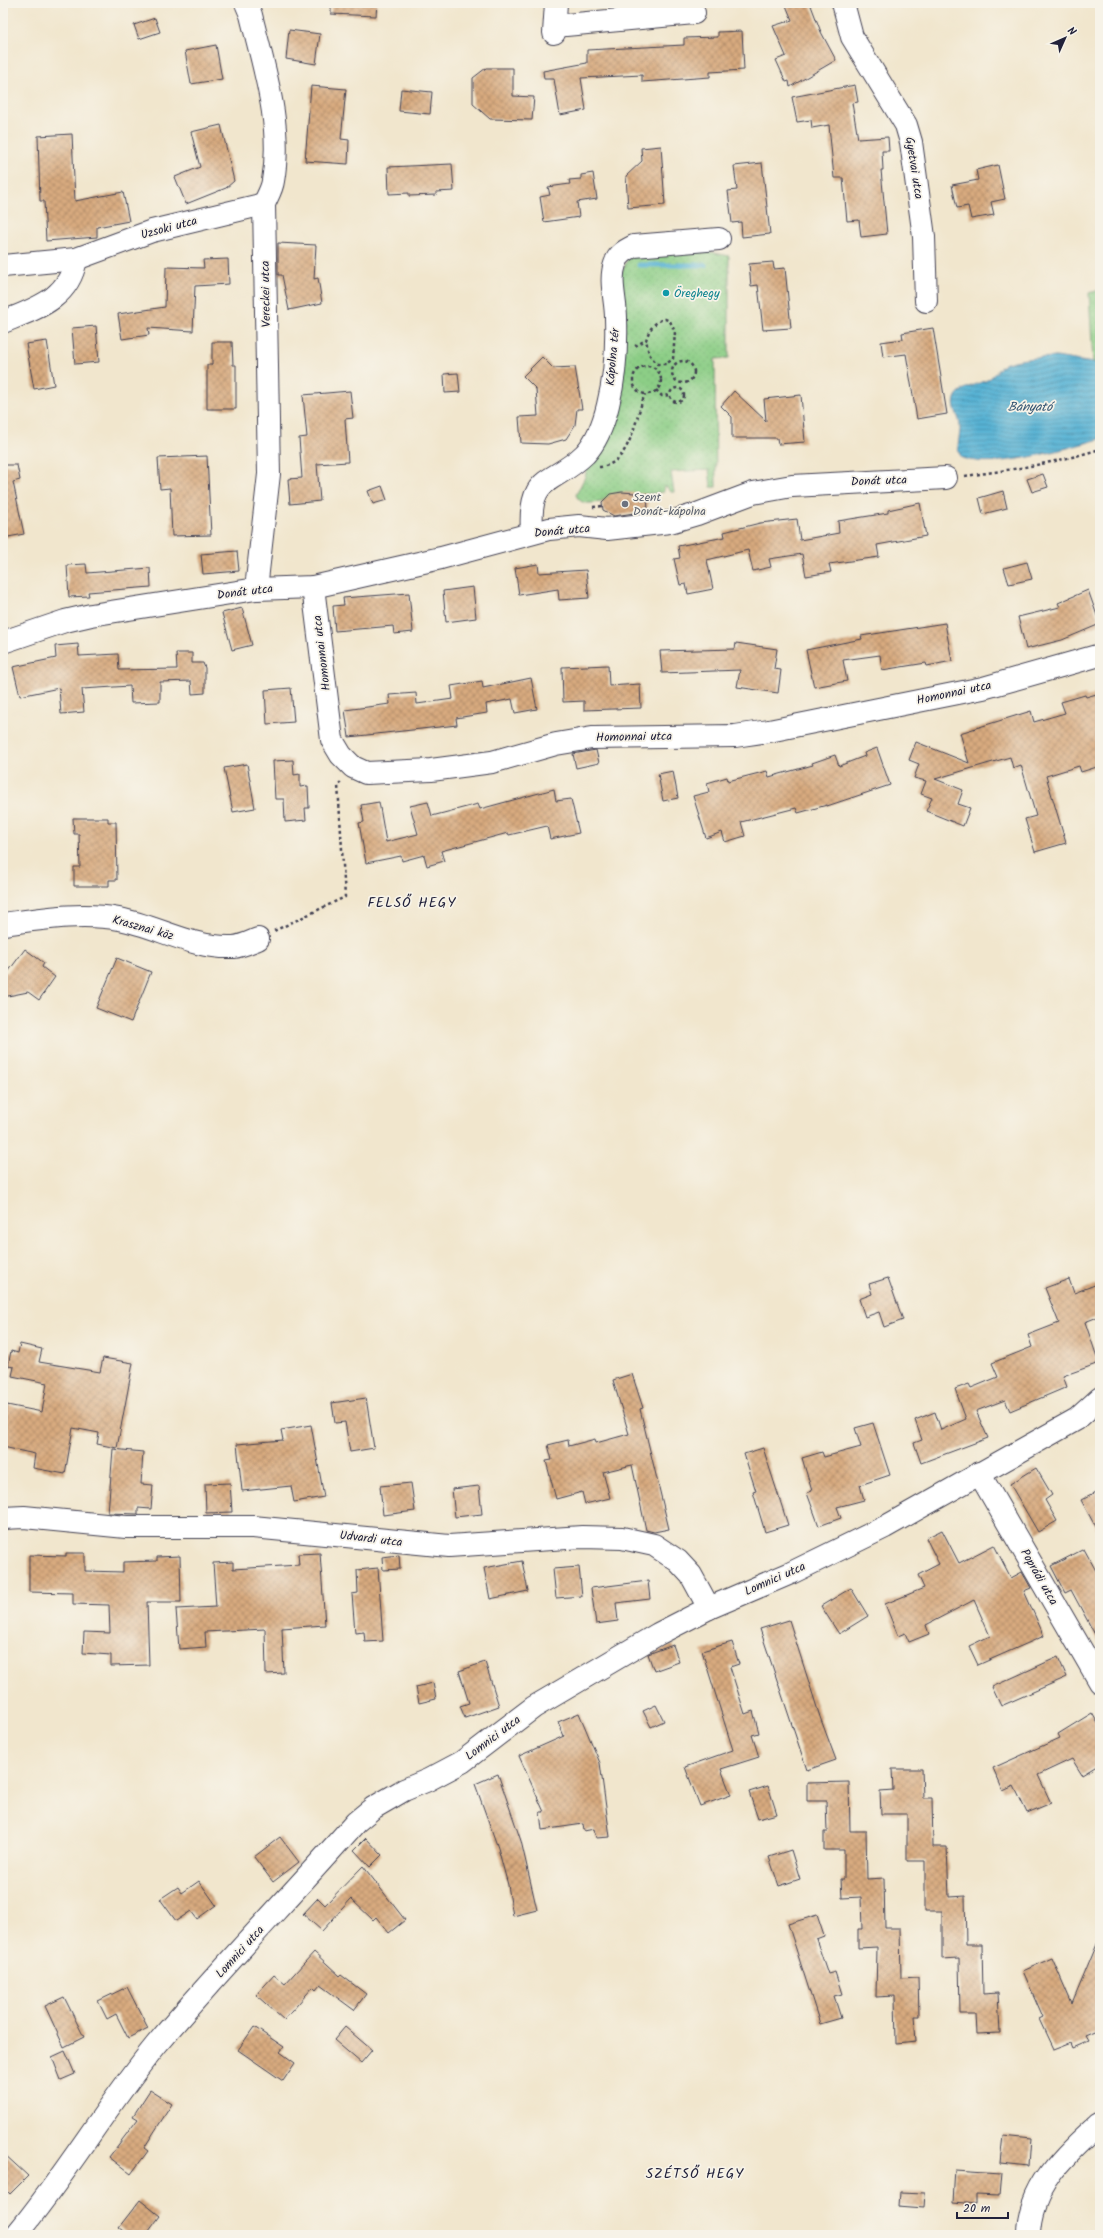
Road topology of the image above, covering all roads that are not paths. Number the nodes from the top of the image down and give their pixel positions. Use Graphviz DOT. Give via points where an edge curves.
graph roads {
  1 [pos="246,3"];
  2 [pos="556,3"];
  3 [pos="843,3"];
  4 [pos="694,13"];
  5 [pos="264,204"];
  6 [pos="720,239"];
  7 [pos="76,258"];
  8 [pos="3,266"];
  9 [pos="926,301"];
  10 [pos="3,322"];
  11 [pos="946,478"];
  12 [pos="532,532"];
  13 [pos="314,587"];
  14 [pos="256,589"];
  15 [pos="3,642"];
  16 [pos="1100,655"];
  17 [pos="3,924"];
  18 [pos="258,939"];
  19 [pos="1100,1398"];
  20 [pos="979,1473"];
  21 [pos="3,1518"];
  22 [pos="709,1608"];
  23 [pos="1100,1682"];
  24 [pos="1100,2123"];
  25 [pos="16,2235"];
  26 [pos="1029,2235"];
  1 -- 5 [label="street, Vereckei utca" via="273,108 275,126 273,183"];
  2 -- 4 [label="street" via="555,30"];
  3 -- 9 [label="street, Gyetvai utca" via="852,36 899,110 908,131 924,237"];
  5 -- 7 [label="street, Uzsoki utca" via="152,231"];
  5 -- 14 [label="street, Vereckei utca" via="269,474"];
  6 -- 12 [label="street, Kápolna tér" via="634,246 622,252 615,263 612,277 616,317 615,360 602,427 585,453 548,479 539,489 533,501"];
  7 -- 8 [label="street, Uzsoki utca"];
  7 -- 10 [label="street" via="74,272 54,299"];
  11 -- 12 [label="street, Donát utca" via="792,486 753,493 670,522 638,527 607,529 579,526"];
  12 -- 13 [label="street, Donát utca" via="441,558"];
  13 -- 14 [label="street, Donát utca"];
  13 -- 16 [label="street, Homonnai utca" via="332,740 341,755 353,767 366,773 431,770 492,762 556,744 592,738 748,734 983,688"];
  14 -- 15 [label="street, Donát utca" via="91,615"];
  17 -- 18 [label="street, Krasznai köz" via="82,915 119,919 207,946 236,947"];
  19 -- 20 [label="street, Lomnici utca" via="1077,1419"];
  20 -- 22 [label="street, Lomnici utca" via="885,1527 791,1573"];
  20 -- 23 [label="street, Poprádi utca"];
  21 -- 22 [label="street, Udvardi utca" via="24,1517 126,1527 253,1527 449,1546 582,1537 622,1538 654,1545 678,1561 692,1576"];
  22 -- 25 [label="street, Lomnici utca" via="568,1685 534,1707 462,1762 404,1790 373,1808 356,1822 156,2045"];
  24 -- 26 [label="street" via="1056,2166 1043,2186 1033,2205"];
}
